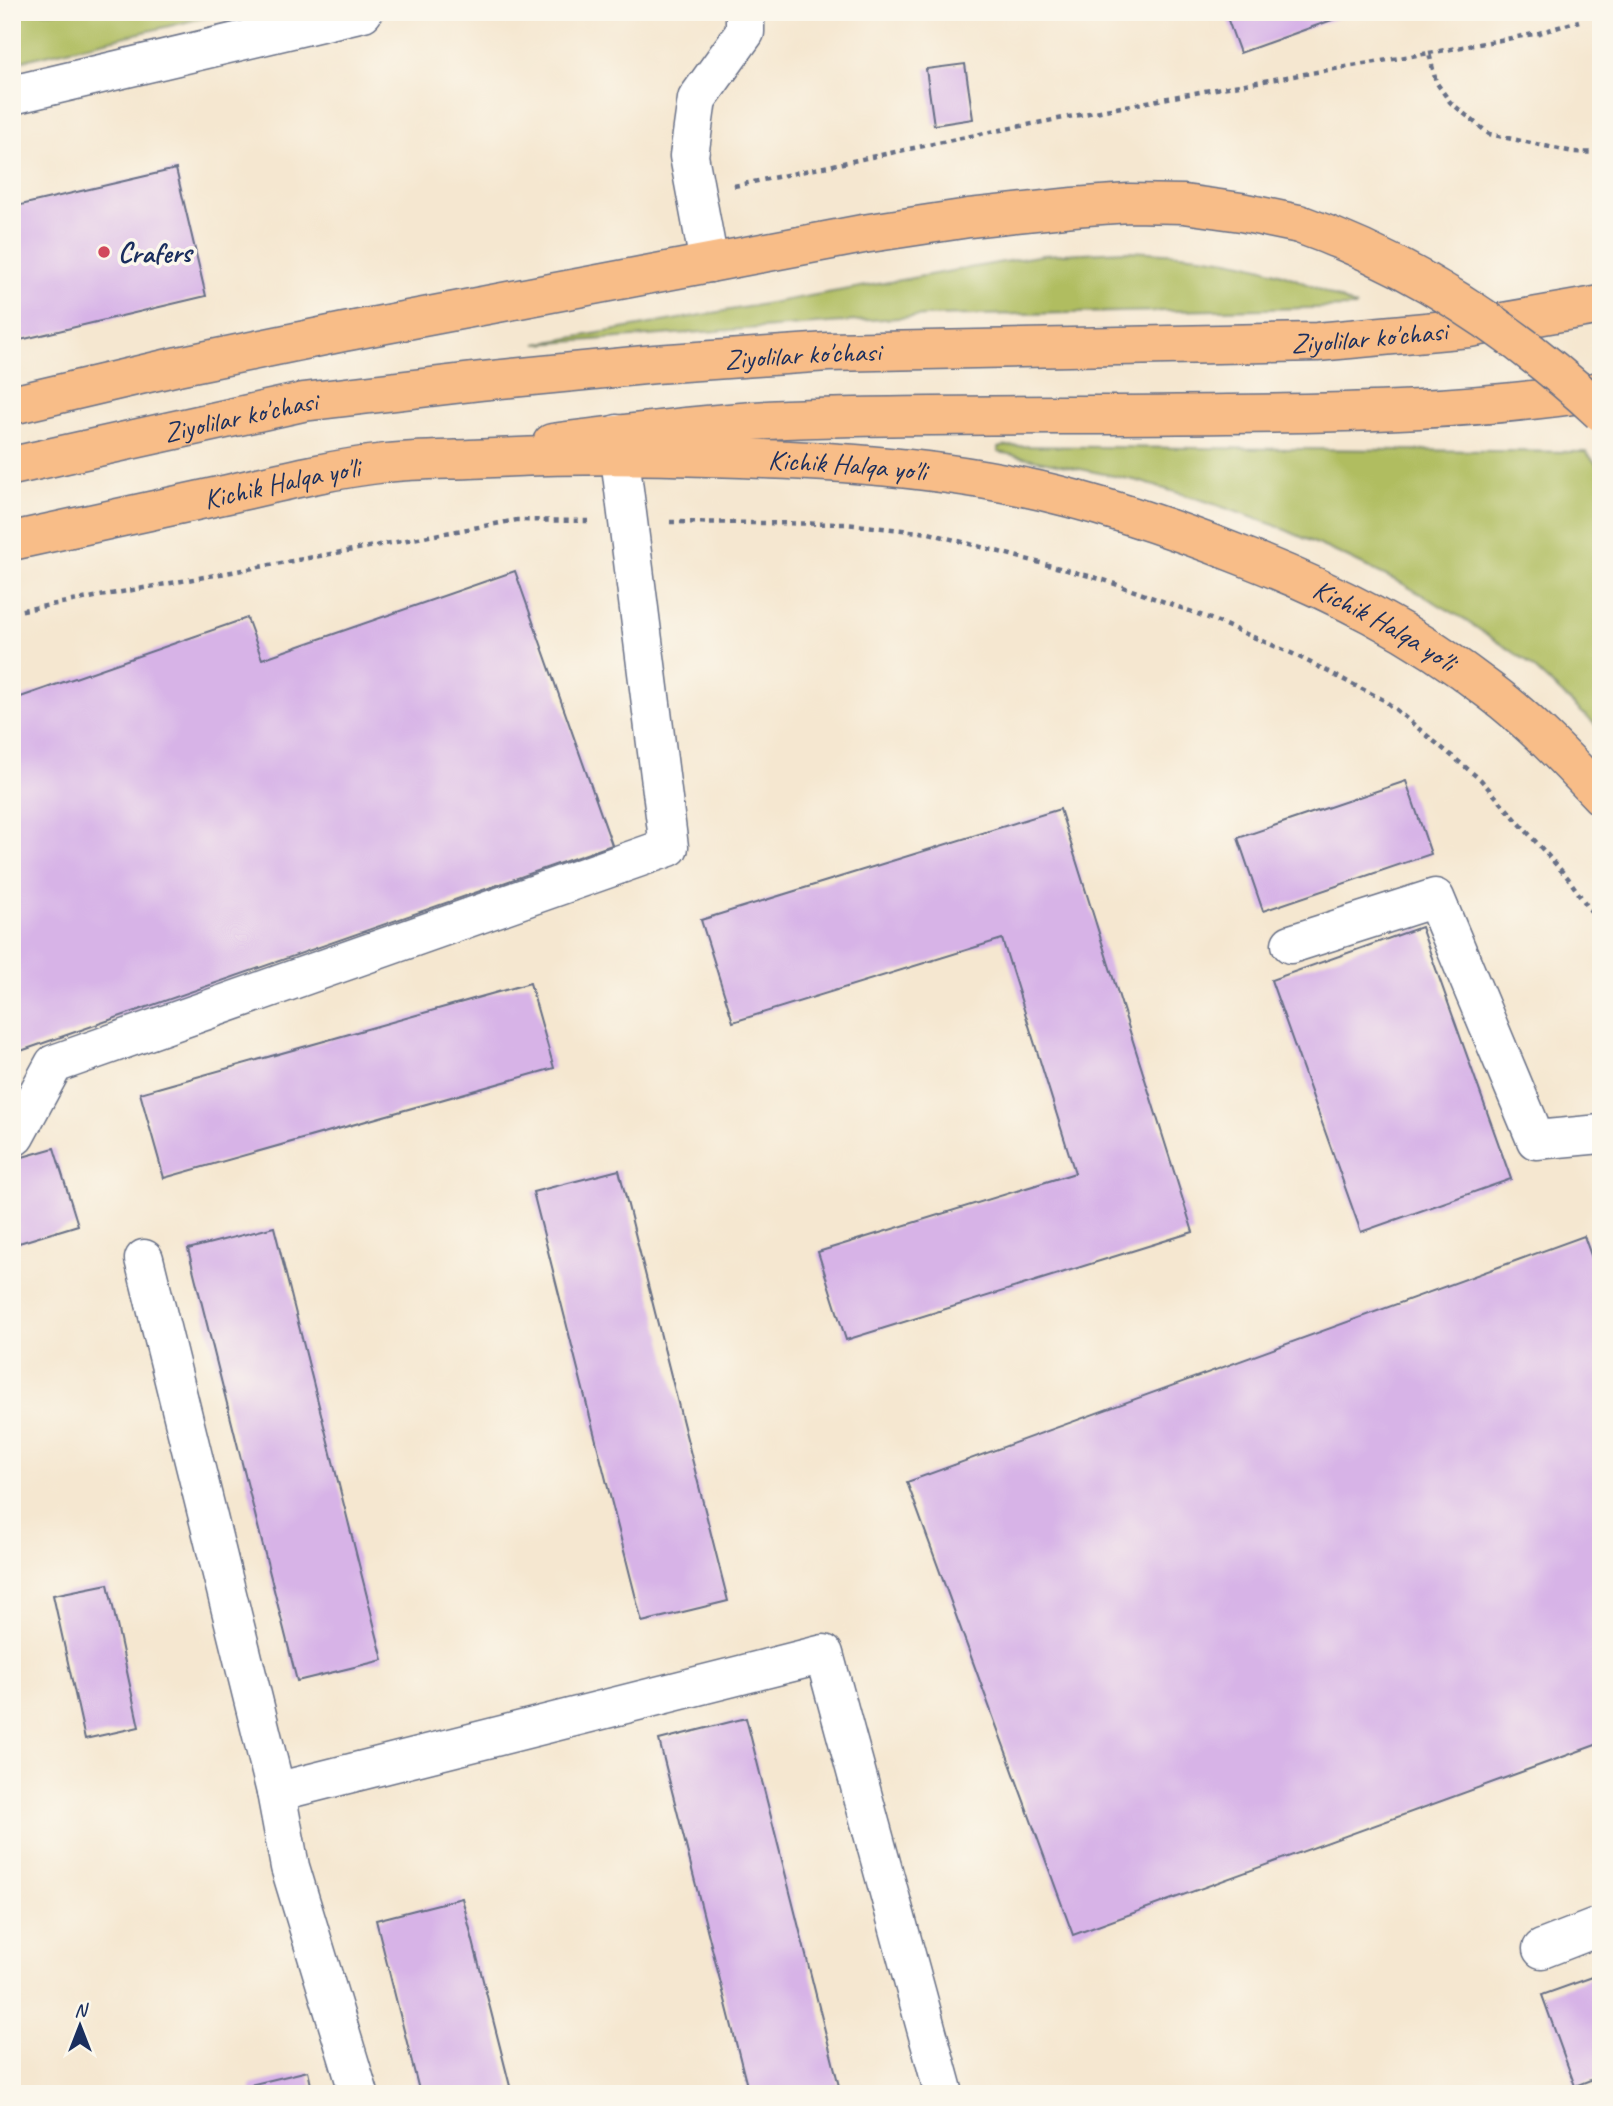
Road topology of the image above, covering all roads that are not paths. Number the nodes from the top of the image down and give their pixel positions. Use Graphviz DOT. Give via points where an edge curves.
graph roads {
  1 [pos="363,12"];
  2 [pos="745,12"];
  3 [pos="12,95"];
  4 [pos="709,263"];
  5 [pos="1601,305"];
  6 [pos="1601,391"];
  7 [pos="12,405"];
  8 [pos="1601,412"];
  9 [pos="619,444"];
  10 [pos="12,466"];
  11 [pos="12,541"];
  12 [pos="1601,796"];
  13 [pos="1291,944"];
  14 [pos="1601,1134"];
  15 [pos="12,1138"];
  16 [pos="144,1259"];
  17 [pos="276,1792"];
  18 [pos="1601,1926"];
  19 [pos="1542,1949"];
  20 [pos="359,2094"];
  21 [pos="944,2094"];
  1 -- 3 [label="lane"];
  2 -- 4 [label="lane" via="745,32 697,99 689,156"];
  4 -- 7 [label="main road" via="344,332"];
  4 -- 8 [label="main road, bridge" via="1020,211 1129,203 1241,212 1299,224 1437,287 1532,352"];
  5 -- 10 [label="main road, Ziyolilar ko'chasi" via="1469,328 1317,342 828,352 494,380 303,402"];
  6 -- 9 [label="main road" via="1430,410 813,418"];
  9 -- 11 [label="main road, Kichik Halqa yo'li" via="387,463 321,473"];
  9 -- 12 [label="main road, Kichik Halqa yo'li" via="953,475 1084,501 1145,519 1319,587 1409,635 1493,693"];
  9 -- 15 [label="lane" via="669,847 54,1064"];
  13 -- 14 [label="lane" via="1435,898 1536,1140"];
  16 -- 17 [label="lane"];
  17 -- 20 [label="lane" via="290,1867"];
  17 -- 21 [label="lane" via="824,1654"];
  18 -- 19 [label="lane"];
}
